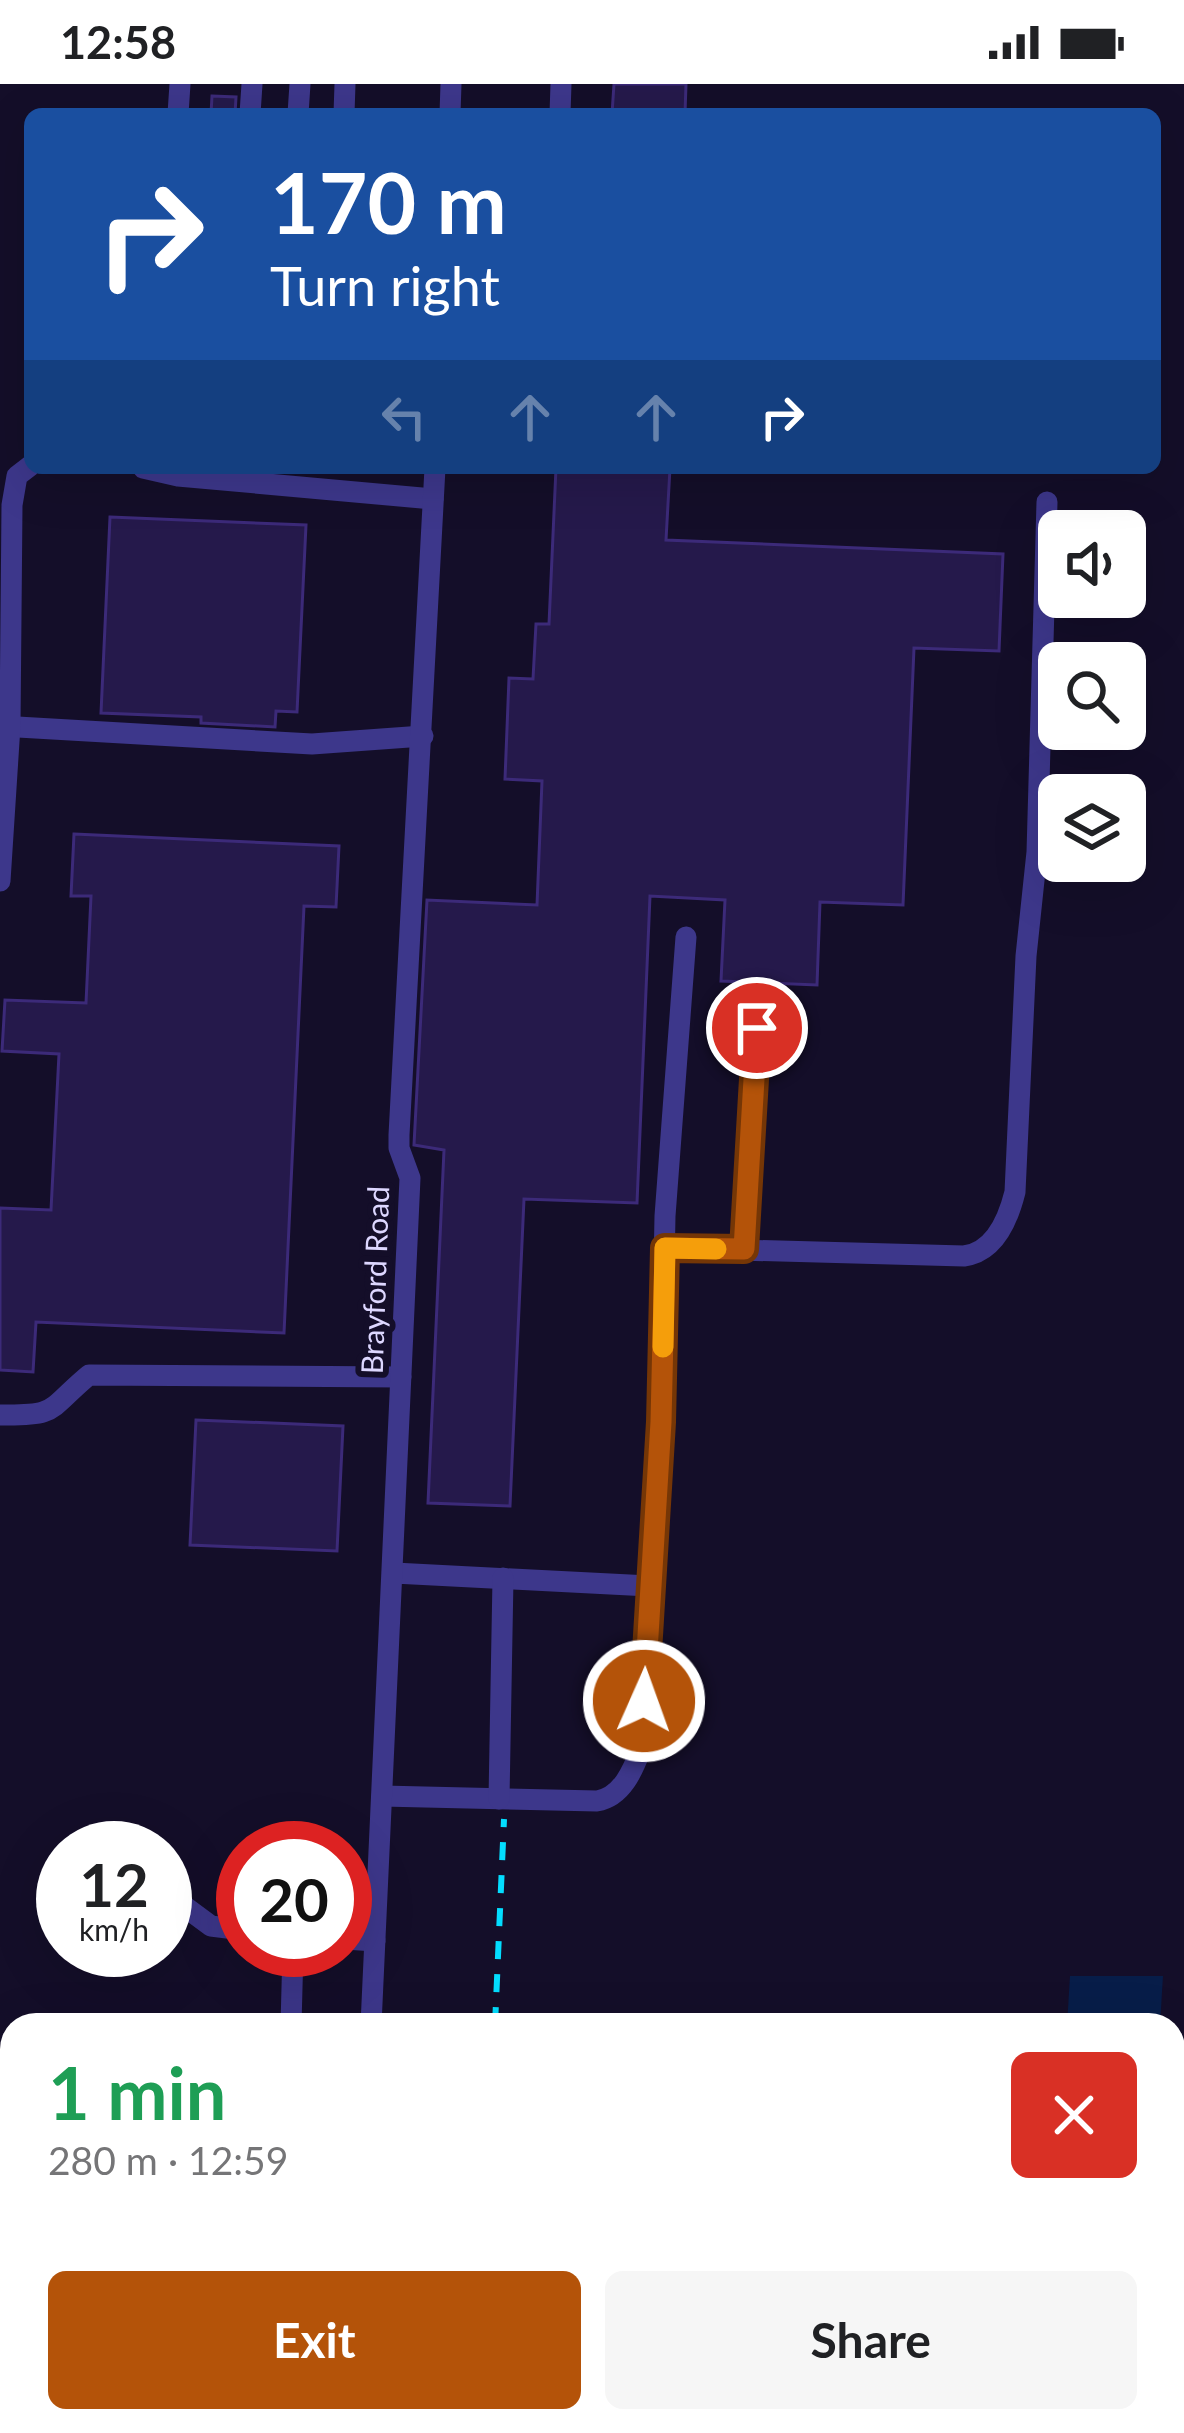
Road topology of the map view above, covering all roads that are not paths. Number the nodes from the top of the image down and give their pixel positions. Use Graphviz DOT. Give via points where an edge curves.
graph roads {
  1 [pos="24,471"];
  2 [pos="169,474"];
  3 [pos="435,474"];
  4 [pos="433,499"];
  5 [pos="1047,502"];
  6 [pos="5,726"];
  7 [pos="423,736"];
  8 [pos="0,881"];
  9 [pos="686,937"];
  10 [pos="757,1028"];
  11 [pos="665,1248"];
  12 [pos="744,1249"];
  13 [pos="401,1377"];
  14 [pos="0,1415"];
  15 [pos="394,1574"];
  16 [pos="503,1578"];
  17 [pos="649,1586"];
  18 [pos="382,1796"];
  19 [pos="499,1799"];
  20 [pos="372,1941"];
  21 [pos="375,1941"];
  22 [pos="292,1977"];
  23 [pos="291,2013"];
  24 [pos="372,2013"];
  1 -- 6 [label="lane" via="12,505"];
  2 -- 4 [label="lane"];
  3 -- 4 [label="lane, Brayford Road"];
  4 -- 7 [label="lane, Brayford Road"];
  5 -- 12 [label="lane" via="1036,852 1011,1208 976,1254"];
  6 -- 7 [label="lane" via="312,744"];
  6 -- 8 [label="lane"];
  7 -- 13 [label="lane, Brayford Road" via="399,1135 410,1178"];
  9 -- 11 [label="lane"];
  10 -- 12 [label="lane"];
  11 -- 12 [label="lane"];
  11 -- 17 [label="lane"];
  13 -- 14 [label="lane" via="88,1375 53,1411"];
  13 -- 15 [label="lane, Brayford Road"];
  15 -- 16 [label="lane"];
  15 -- 18 [label="lane, Brayford Road"];
  16 -- 17 [label="lane"];
  16 -- 19 [label="lane"];
  17 -- 19 [label="lane" via="641,1749 628,1776 597,1802"];
  18 -- 19 [label="lane"];
  18 -- 21 [label="lane, Brayford Road"];
  20 -- 21 [label="lane"];
  21 -- 24 [label="lane, Brayford Road"];
  22 -- 23 [label="lane"];
}
